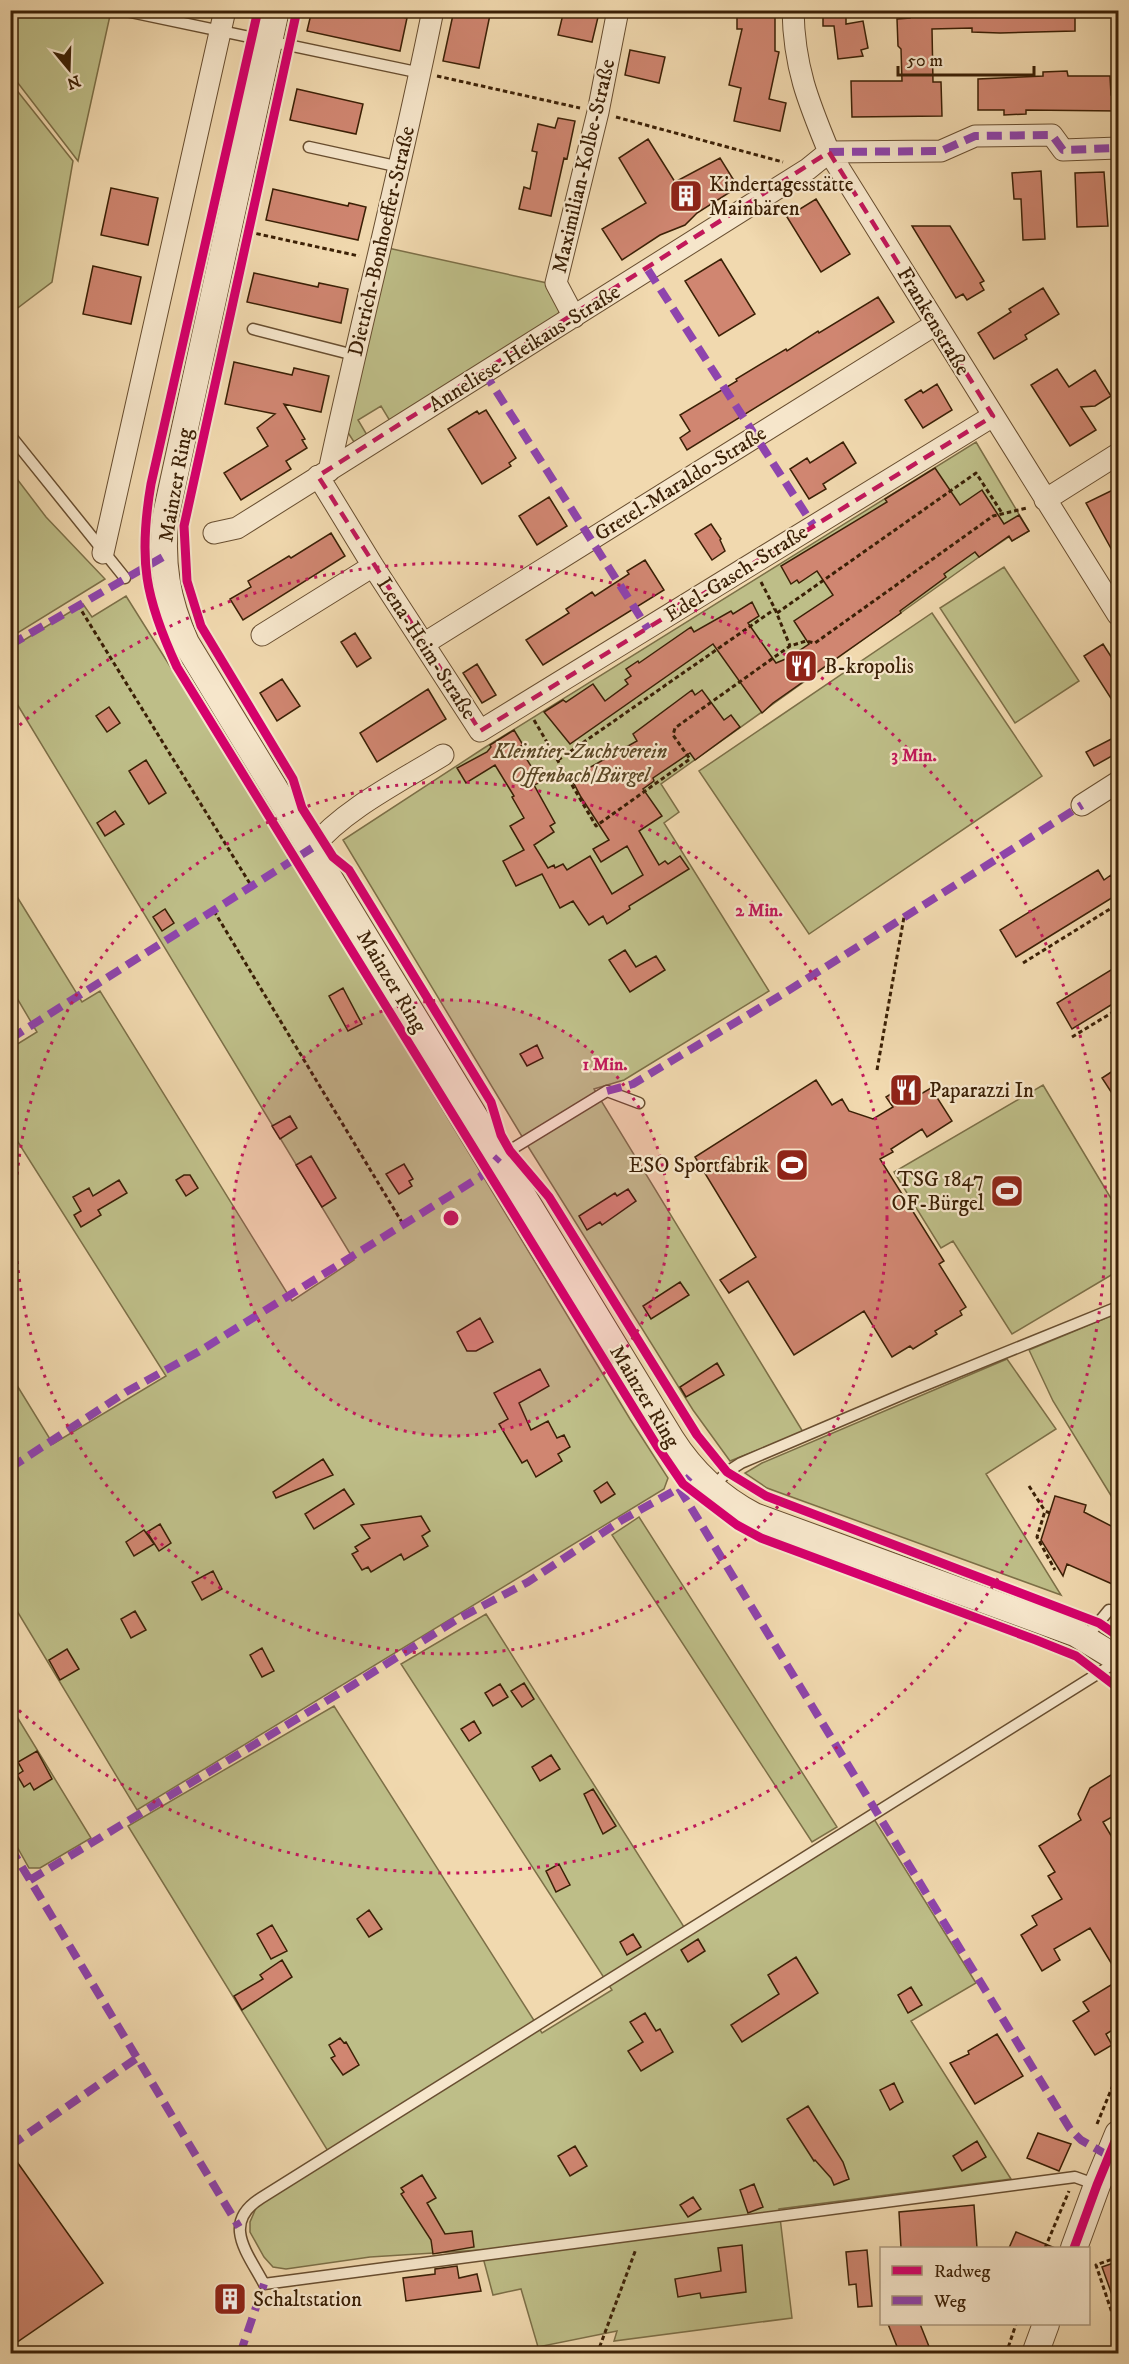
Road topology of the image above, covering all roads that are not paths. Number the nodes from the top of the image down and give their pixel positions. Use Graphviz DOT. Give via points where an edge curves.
graph roads {
  1 [pos="121,10"];
  2 [pos="225,10"];
  3 [pos="276,10"];
  4 [pos="433,10"];
  5 [pos="618,10"];
  6 [pos="794,10"];
  7 [pos="221,31"];
  8 [pos="269,42"];
  9 [pos="420,73"];
  10 [pos="309,147"];
  11 [pos="1119,148"];
  12 [pos="829,152"];
  13 [pos="400,167"];
  14 [pos="574,317"];
  15 [pos="936,324"];
  16 [pos="253,330"];
  17 [pos="354,355"];
  18 [pos="993,416"];
  19 [pos="10,435"];
  20 [pos="1119,454"];
  21 [pos="324,474"];
  22 [pos="1045,500"];
  23 [pos="214,533"];
  24 [pos="103,552"];
  25 [pos="373,566"];
  26 [pos="125,578"];
  27 [pos="1119,615"];
  28 [pos="262,635"];
  29 [pos="425,643"];
  30 [pos="480,731"];
  31 [pos="443,755"];
  32 [pos="1119,782"];
  33 [pos="1082,805"];
  34 [pos="312,848"];
  35 [pos="639,1103"];
  36 [pos="499,1157"];
  37 [pos="1119,1307"];
  38 [pos="712,1488"];
  39 [pos="1119,1612"];
  40 [pos="1086,1638"];
  41 [pos="1119,1660"];
  42 [pos="1119,2134"];
  43 [pos="1097,2185"];
  44 [pos="1074,2247"];
  45 [pos="1046,2325"];
  46 [pos="1035,2354"];
  1 -- 7 [label="lane"];
  2 -- 7 [label="street"];
  3 -- 8 [label="street, Mainzer Ring"];
  4 -- 9 [label="street, Dietrich-Bonhoeffer-Straße"];
  5 -- 14 [label="street, Maximilian-Kolbe-Straße" via="598,112 556,283"];
  6 -- 12 [label="street, Frankenstraße" via="798,66"];
  7 -- 8 [label="lane"];
  7 -- 24 [label="street"];
  8 -- 9 [label="lane"];
  8 -- 34 [label="street, Mainzer Ring" via="166,515 163,556 165,580 186,643"];
  9 -- 13 [label="street, Dietrich-Bonhoeffer-Straße"];
  10 -- 13 [label="lane"];
  11 -- 12 [label="street" via="1063,150 1052,135 975,136 941,151"];
  12 -- 14 [label="street, Anneliese-Heikaus-Straße"];
  12 -- 15 [label="street, Frankenstraße"];
  13 -- 17 [label="street, Dietrich-Bonhoeffer-Straße"];
  14 -- 21 [label="street, Anneliese-Heikaus-Straße"];
  15 -- 18 [label="street, Frankenstraße"];
  15 -- 29 [label="street, Gretel-Maraldo-Straße"];
  16 -- 17 [label="lane"];
  17 -- 21 [label="street, Dietrich-Bonhoeffer-Straße"];
  18 -- 22 [label="street, Frankenstraße"];
  18 -- 30 [label="street, Edel-Gasch-Straße"];
  19 -- 24 [label="lane"];
  20 -- 22 [label="street"];
  21 -- 23 [label="street, Anneliese-Heikaus-Straße" via="237,528"];
  21 -- 25 [label="street, Lena-Heim-Straße"];
  22 -- 27 [label="street, Frankenstraße"];
  24 -- 26 [label="lane"];
  25 -- 28 [label="street, Lena-Heim-Straße"];
  25 -- 29 [label="street, Lena-Heim-Straße"];
  29 -- 30 [label="street, Lena-Heim-Straße"];
  31 -- 34 [label="street" via="356,810 320,837"];
  32 -- 33 [label="street"];
  34 -- 36 [label="street, Mainzer Ring"];
  35 -- 36 [label="lane" via="607,1091"];
  36 -- 38 [label="street, Mainzer Ring" via="675,1446"];
  37 -- 38 [label="lane" via="741,1463"];
  38 -- 40 [label="street, Mainzer Ring" via="742,1510 785,1529"];
  39 -- 40 [label="lane" via="1109,1610"];
  40 -- 41 [label="street, Mainzer Ring"];
  41 -- 43 [label="lane" via="254,2202 243,2214 239,2227 241,2241 264,2284 1075,2177"];
  42 -- 43 [label="street"];
  43 -- 44 [label="street"];
  45 -- 46 [label="street"];
}
